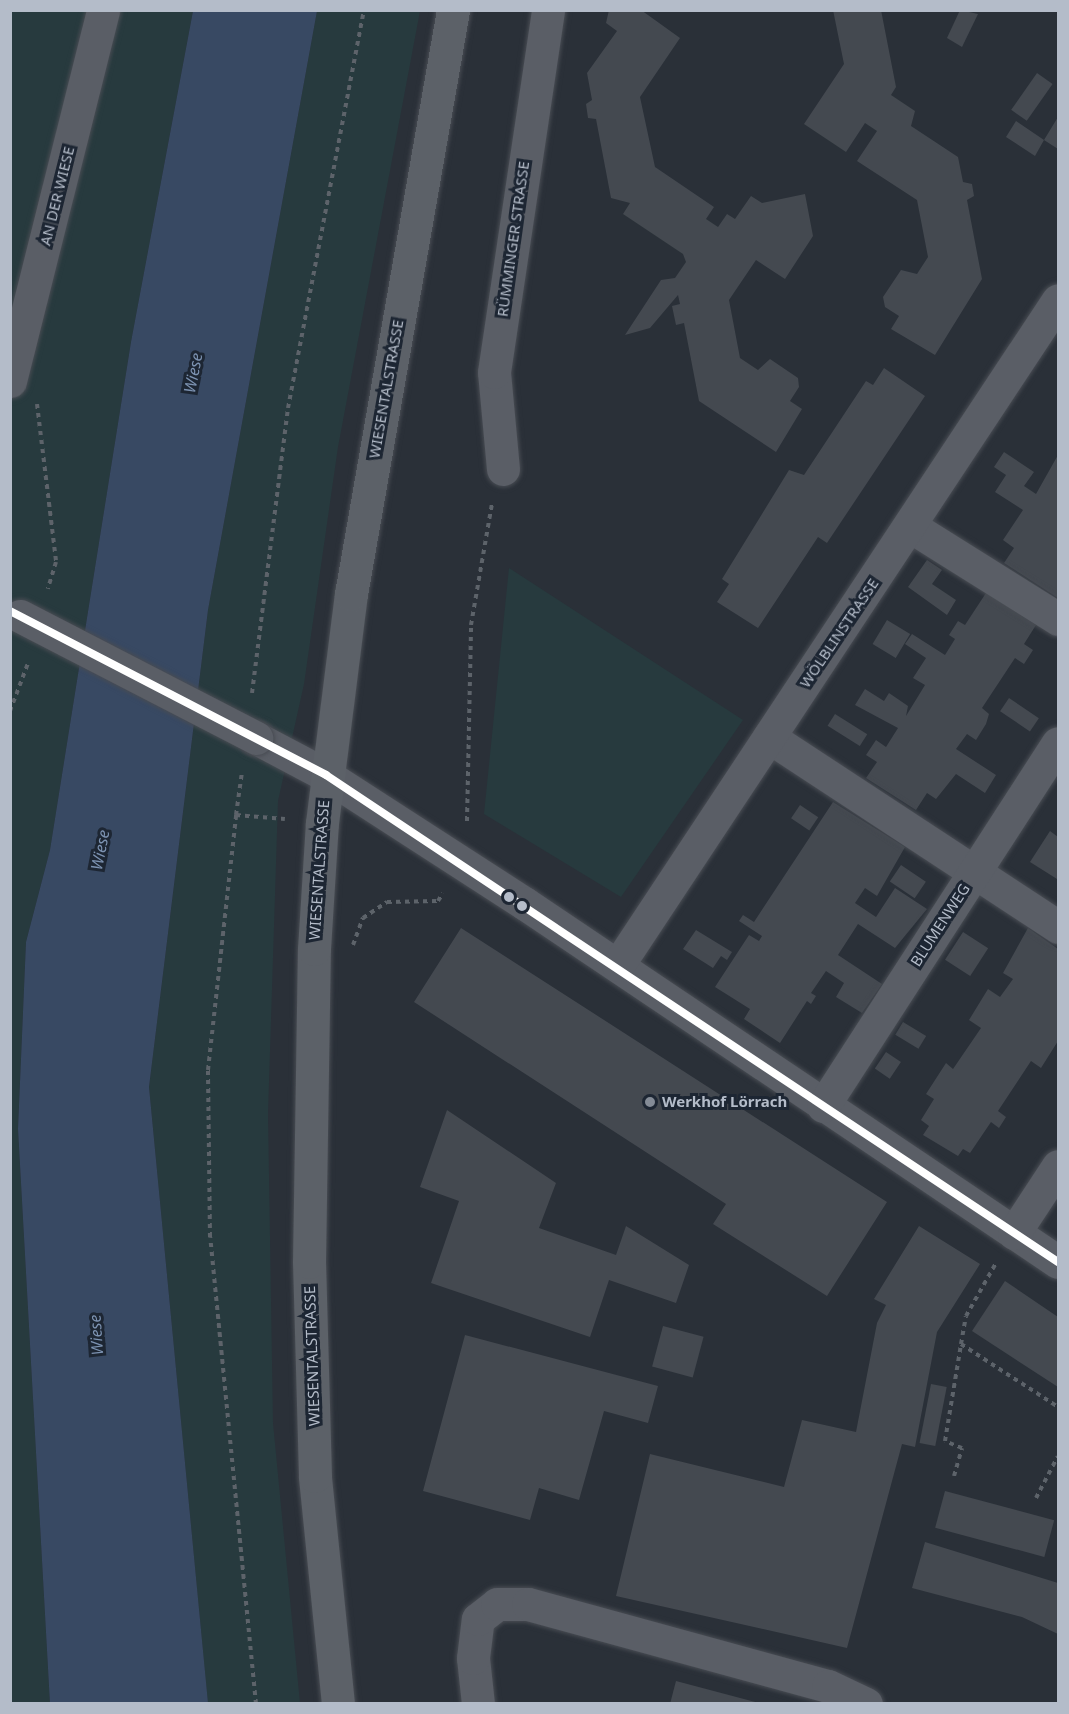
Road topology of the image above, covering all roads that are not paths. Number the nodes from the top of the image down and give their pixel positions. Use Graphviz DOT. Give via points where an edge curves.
graph roads {
  1 [pos="103,10"];
  2 [pos="453,10"];
  3 [pos="548,10"];
  4 [pos="1056,307"];
  5 [pos="24,389"];
  6 [pos="503,469"];
  7 [pos="910,526"];
  8 [pos="15,614"];
  9 [pos="1059,620"];
  10 [pos="769,737"];
  11 [pos="1059,743"];
  12 [pos="326,776"];
  13 [pos="974,873"];
  14 [pos="1059,927"];
  15 [pos="618,964"];
  16 [pos="823,1106"];
  17 [pos="1059,1166"];
  18 [pos="1014,1233"];
  19 [pos="1059,1262"];
  20 [pos="338,1704"];
  21 [pos="478,1704"];
  22 [pos="866,1704"];
  1 -- 5 [label="street, AN DER WIESE"];
  2 -- 12 [label="main road, WIESENTALSTRASSE" via="351,594"];
  3 -- 6 [label="street, RÜMMINGER STRASSE" via="494,372"];
  4 -- 7 [label="street, WÖLBLINSTRASSE"];
  7 -- 9 [label="street"];
  7 -- 10 [label="street, WÖLBLINSTRASSE"];
  8 -- 12 [label="street, bridge"];
  10 -- 13 [label="street"];
  10 -- 15 [label="street, WÖLBLINSTRASSE"];
  11 -- 13 [label="street, BLUMENWEG"];
  12 -- 15 [label="street"];
  12 -- 20 [label="main road, WIESENTALSTRASSE" via="314,949 309,1262 315,1476"];
  13 -- 14 [label="street"];
  13 -- 16 [label="street, BLUMENWEG"];
  15 -- 16 [label="street"];
  16 -- 18 [label="street"];
  17 -- 18 [label="street"];
  18 -- 19 [label="street"];
  21 -- 22 [label="street" via="473,1658 478,1619 497,1604 528,1604 828,1686"];
}
